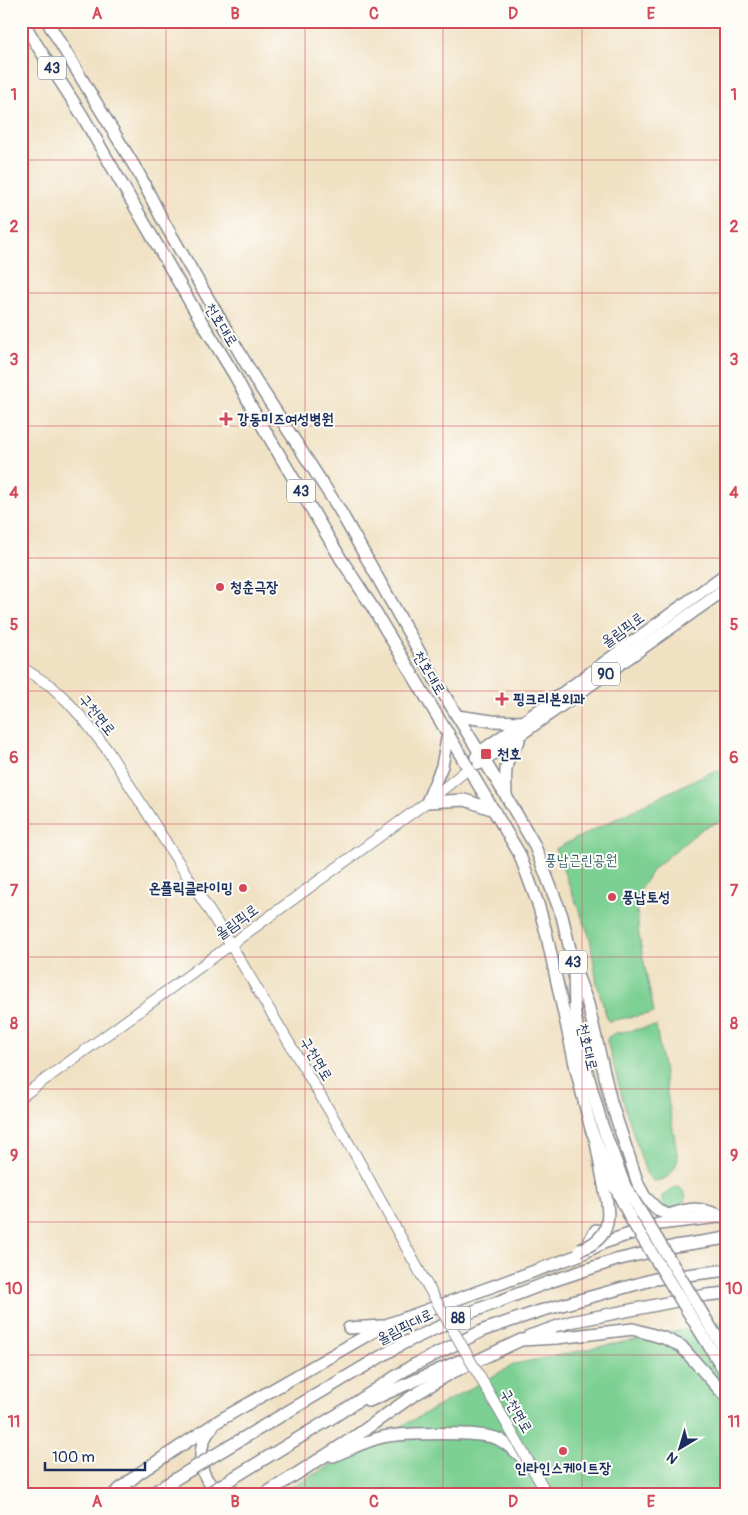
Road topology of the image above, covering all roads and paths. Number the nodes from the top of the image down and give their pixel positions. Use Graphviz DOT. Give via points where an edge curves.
graph roads {
  1 [pos="23,21"];
  2 [pos="47,21"];
  3 [pos="226,328"];
  4 [pos="210,336"];
  5 [pos="727,573"];
  6 [pos="727,588"];
  7 [pos="21,667"];
  8 [pos="457,716"];
  9 [pos="523,726"];
  10 [pos="448,733"];
  11 [pos="482,757"];
  12 [pos="468,769"];
  13 [pos="506,796"];
  14 [pos="427,802"];
  15 [pos="494,810"];
  16 [pos="231,945"];
  17 [pos="574,966"];
  18 [pos="21,1097"];
  19 [pos="615,1190"];
  20 [pos="669,1215"];
  21 [pos="725,1216"];
  22 [pos="659,1224"];
  23 [pos="596,1230"];
  24 [pos="727,1238"];
  25 [pos="580,1253"];
  26 [pos="727,1270"];
  27 [pos="727,1287"];
  28 [pos="727,1293"];
  29 [pos="707,1295"];
  30 [pos="383,1326"];
  31 [pos="350,1328"];
  32 [pos="517,1341"];
  33 [pos="727,1354"];
  34 [pos="727,1375"];
  35 [pos="727,1398"];
  36 [pos="335,1416"];
  37 [pos="220,1420"];
  38 [pos="310,1464"];
  39 [pos="531,1466"];
  40 [pos="264,1493"];
  41 [pos="114,1494"];
  42 [pos="151,1494"];
  43 [pos="207,1494"];
  44 [pos="224,1494"];
  45 [pos="547,1494"];
  1 -- 4 [label="main road, 천호대로 / 43" via="82,115"];
  2 -- 3 [label="main road, 천호대로"];
  3 -- 4 [label="main road" via="214,326"];
  3 -- 8 [label="main road, 천호대로 / 43" via="254,379 339,509"];
  4 -- 10 [label="main road, 천호대로 / 43" via="341,560"];
  5 -- 9 [label="main road, 올림픽로 / 90"];
  6 -- 9 [label="main road, 올림픽로 / 90"];
  7 -- 16 [label="main road, 구천면로" via="51,686 108,751"];
  8 -- 9 [label="main road"];
  8 -- 11 [label="main road, 천호대로 / 43"];
  9 -- 11 [label="main road, 올림픽로 / 90"];
  9 -- 11 [label="main road, 올림픽로 / 90" via="512,742"];
  9 -- 13 [label="main road" via="506,764"];
  10 -- 12 [label="main road, 천호대로"];
  10 -- 14 [label="main road" via="442,766"];
  11 -- 12 [label="main road, 올림픽로 / 90"];
  11 -- 13 [label="main road, 천호대로 / 43"];
  12 -- 14 [label="main road, 올림픽로 / 90"];
  12 -- 15 [label="main road, 천호대로 / 43"];
  13 -- 17 [label="main road, 천호대로 / 43" via="534,844 562,916"];
  14 -- 15 [label="main road" via="465,800"];
  14 -- 16 [label="main road, 올림픽로 / 90"];
  15 -- 19 [label="main road, 천호대로 / 43" via="519,854 538,904 577,1073 596,1142"];
  16 -- 18 [label="main road, 올림픽로 / 90"];
  16 -- 39 [label="main road, 구천면로, bridge" via="355,1154"];
  17 -- 19 [label="main road, 천호대로 / 43" via="575,1014"];
  17 -- 20 [label="main road" via="596,1030 611,1102 638,1184 645,1197 659,1211"];
  19 -- 25 [label="main road, bridge" via="604,1233"];
  19 -- 33 [label="main road, 천호대로 / 43, bridge"];
  19 -- 34 [label="main road, 천호대로 / 43, bridge"];
  20 -- 21 [label="main road" via="689,1208 695,1199 705,1209"];
  20 -- 22 [label="main road"];
  21 -- 22 [label="main road"];
  22 -- 25 [label="main road"];
  23 -- 25 [label="main road"];
  24 -- 42 [label="main road, 올림픽대로 / 88, bridge" via="616,1260 469,1313 402,1344"];
  25 -- 30 [label="main road" via="451,1296 427,1310"];
  26 -- 36 [label="main road, 88" via="655,1279 484,1330 410,1367"];
  27 -- 29 [label="main road"];
  28 -- 29 [label="main road"];
  29 -- 32 [label="main road" via="570,1322"];
  30 -- 31 [label="main road"];
  30 -- 37 [label="main road"];
  32 -- 35 [label="main road, bridge" via="633,1329 681,1346"];
  32 -- 36 [label="main road" via="495,1346"];
  32 -- 38 [label="main road" via="451,1373"];
  36 -- 43 [label="main road, 88, bridge"];
  37 -- 41 [label="main road" via="138,1474"];
  37 -- 44 [label="main road" via="208,1432 201,1451 203,1472 209,1482"];
  38 -- 39 [label="main road" via="382,1437 465,1434 498,1439"];
  38 -- 40 [label="main road"];
  39 -- 45 [label="main road, 구천면로"];
}
